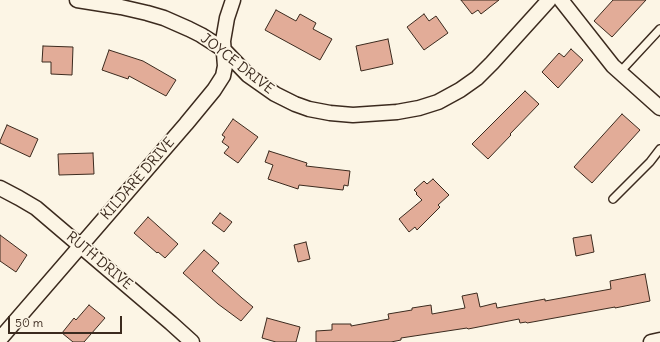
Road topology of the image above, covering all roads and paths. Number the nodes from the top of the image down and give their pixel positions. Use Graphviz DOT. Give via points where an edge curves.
graph roads {
  1 [pos="77,0"];
  2 [pos="233,0"];
  3 [pos="549,0"];
  4 [pos="561,0"];
  5 [pos="660,29"];
  6 [pos="224,50"];
  7 [pos="620,72"];
  8 [pos="660,108"];
  9 [pos="660,149"];
  10 [pos="0,188"];
  11 [pos="612,199"];
  12 [pos="80,245"];
  13 [pos="0,339"];
  14 [pos="660,340"];
  15 [pos="192,342"];
  16 [pos="651,342"];
  1 -- 6 [label="street, JOYCE DRIVE" via="121,7 164,18 201,35"];
  2 -- 6 [label="street, KILDARE DRIVE" via="227,18"];
  3 -- 6 [label="street, JOYCE DRIVE" via="477,78 438,102 397,112 353,115 330,113 295,104 248,75"];
  4 -- 7 [label="street"];
  5 -- 7 [label="lane"];
  6 -- 12 [label="street, KILDARE DRIVE" via="223,76 214,90"];
  7 -- 8 [label="street"];
  9 -- 11 [label="lane"];
  10 -- 12 [label="street, RUTH DRIVE" via="36,208"];
  12 -- 13 [label="street, KILDARE DRIVE"];
  12 -- 15 [label="street, RUTH DRIVE"];
  14 -- 16 [label="street"];
}
